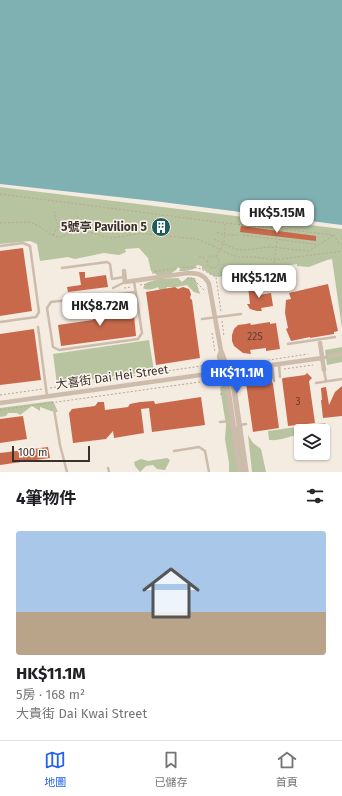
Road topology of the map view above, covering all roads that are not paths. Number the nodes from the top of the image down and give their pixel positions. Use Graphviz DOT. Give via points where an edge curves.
graph roads {
  1 [pos="0,246"];
  2 [pos="62,268"];
  3 [pos="124,271"];
  4 [pos="125,279"];
  5 [pos="134,280"];
  6 [pos="113,288"];
  7 [pos="136,292"];
  8 [pos="241,314"];
  9 [pos="216,317"];
  10 [pos="202,319"];
  11 [pos="0,322"];
  12 [pos="38,327"];
  13 [pos="335,337"];
  14 [pos="320,341"];
  15 [pos="288,344"];
  16 [pos="342,354"];
  17 [pos="322,358"];
  18 [pos="272,364"];
  19 [pos="278,364"];
  20 [pos="324,370"];
  21 [pos="225,371"];
  22 [pos="280,377"];
  23 [pos="342,380"];
  24 [pos="274,381"];
  25 [pos="326,382"];
  26 [pos="316,383"];
  27 [pos="47,396"];
  28 [pos="0,403"];
  29 [pos="54,409"];
  30 [pos="232,421"];
  31 [pos="220,422"];
  32 [pos="246,424"];
  33 [pos="240,425"];
  34 [pos="174,451"];
  35 [pos="108,468"];
  36 [pos="67,472"];
  37 [pos="109,472"];
  38 [pos="209,472"];
  39 [pos="240,472"];
  40 [pos="246,472"];
  1 -- 11 [label="lane" via="24,242 30,246 39,312 36,317"];
  2 -- 4 [label="lane" via="107,262 110,264 112,279"];
  3 -- 4 [label="street"];
  4 -- 5 [label="street"];
  4 -- 6 [label="lane"];
  5 -- 7 [label="lane"];
  5 -- 9 [label="street" via="197,273 207,279"];
  7 -- 7 [label="lane" via="142,333 138,339 59,350 53,347 47,308 51,302"];
  8 -- 9 [label="lane"];
  9 -- 10 [label="lane"];
  9 -- 21 [label="street" via="221,351 219,356"];
  12 -- 27 [label="lane"];
  13 -- 14 [label="lane"];
  14 -- 15 [label="lane"];
  14 -- 17 [label="street"];
  16 -- 17 [label="street"];
  17 -- 19 [label="street, 大喜街 Dai Hei Street"];
  17 -- 20 [label="street"];
  18 -- 19 [label="street, 大喜街 Dai Hei Street"];
  18 -- 21 [label="street, 大喜街 Dai Hei Street"];
  18 -- 24 [label="lane"];
  19 -- 22 [label="lane"];
  20 -- 25 [label="lane"];
  21 -- 27 [label="street, 大喜街 Dai Hei Street"];
  21 -- 30 [label="street"];
  21 -- 33 [label="street" via="234,389"];
  23 -- 25 [label="lane"];
  25 -- 26 [label="lane"];
  27 -- 28 [label="street, 大喜街 Dai Hei Street"];
  29 -- 36 [label="lane"];
  30 -- 31 [label="lane"];
  30 -- 39 [label="street"];
  32 -- 33 [label="lane"];
  33 -- 40 [label="street"];
  34 -- 38 [label="lane" via="199,447 205,451"];
  35 -- 37 [label="lane"];
}
